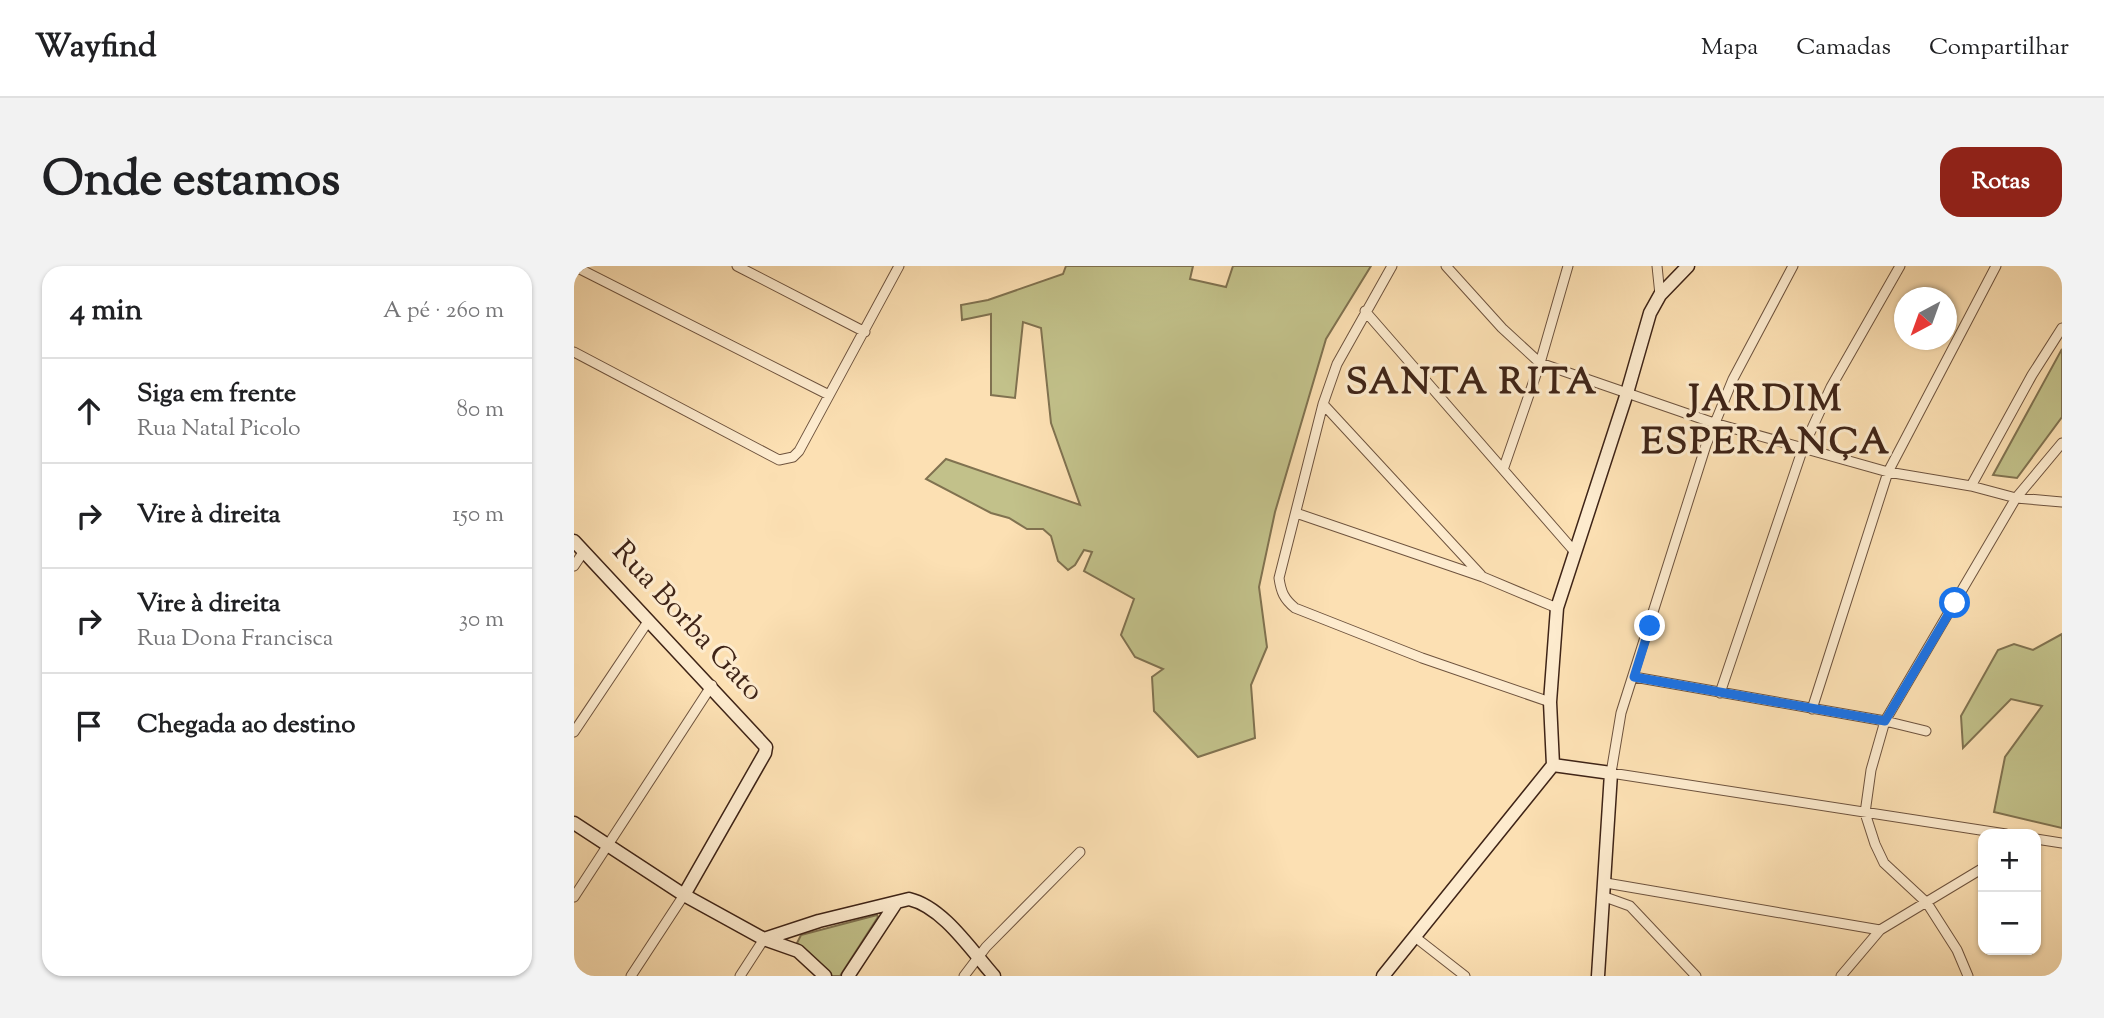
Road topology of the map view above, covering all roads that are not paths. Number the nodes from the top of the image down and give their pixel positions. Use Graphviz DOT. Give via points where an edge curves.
graph roads {
  1 [pos="574,266"];
  2 [pos="737,266"];
  3 [pos="898,266"];
  4 [pos="1392,266"];
  5 [pos="1446,266"];
  6 [pos="1568,266"];
  7 [pos="1657,266"];
  8 [pos="1688,266"];
  9 [pos="1793,266"];
  10 [pos="1900,266"];
  11 [pos="1996,266"];
  12 [pos="1660,295"];
  13 [pos="1365,311"];
  14 [pos="2062,328"];
  15 [pos="865,332"];
  16 [pos="574,352"];
  17 [pos="1540,363"];
  18 [pos="1628,393"];
  19 [pos="829,395"];
  20 [pos="1323,404"];
  21 [pos="1714,423"];
  22 [pos="2062,443"];
  23 [pos="1803,449"];
  24 [pos="1504,467"];
  25 [pos="1888,472"];
  26 [pos="1971,486"];
  27 [pos="2016,498"];
  28 [pos="2062,502"];
  29 [pos="1296,513"];
  30 [pos="574,541"];
  31 [pos="584,551"];
  32 [pos="1574,551"];
  33 [pos="574,566"];
  34 [pos="1483,577"];
  35 [pos="1557,608"];
  36 [pos="649,620"];
  37 [pos="1634,677"];
  38 [pos="712,685"];
  39 [pos="1720,693"];
  40 [pos="1550,702"];
  41 [pos="1812,709"];
  42 [pos="1885,721"];
  43 [pos="574,732"];
  44 [pos="1926,732"];
  45 [pos="1553,765"];
  46 [pos="1611,774"];
  47 [pos="1864,813"];
  48 [pos="574,823"];
  49 [pos="1978,830"];
  50 [pos="2041,840"];
  51 [pos="2062,843"];
  52 [pos="608,846"];
  53 [pos="1080,852"];
  54 [pos="1978,871"];
  55 [pos="1606,883"];
  56 [pos="684,895"];
  57 [pos="574,897"];
  58 [pos="1605,897"];
  59 [pos="896,903"];
  60 [pos="1927,903"];
  61 [pos="1880,930"];
  62 [pos="1415,937"];
  63 [pos="764,939"];
  64 [pos="977,957"];
  65 [pos="631,976"];
  66 [pos="740,976"];
  67 [pos="825,976"];
  68 [pos="848,976"];
  69 [pos="964,976"];
  70 [pos="994,976"];
  71 [pos="1383,976"];
  72 [pos="1465,976"];
  73 [pos="1598,976"];
  74 [pos="1696,976"];
  75 [pos="1841,976"];
  76 [pos="1968,976"];
  1 -- 19 [label="street"];
  2 -- 15 [label="street"];
  3 -- 15 [label="street"];
  4 -- 13 [label="street"];
  5 -- 17 [label="street"];
  6 -- 17 [label="street"];
  7 -- 12 [label="street"];
  8 -- 12 [label="street"];
  9 -- 21 [label="street"];
  10 -- 23 [label="street" via="1831,387"];
  11 -- 25 [label="street"];
  12 -- 18 [label="street" via="1638,349"];
  13 -- 20 [label="street" via="1337,364"];
  13 -- 24 [label="street"];
  14 -- 26 [label="street"];
  15 -- 19 [label="street"];
  16 -- 19 [label="street" via="779,460 799,451"];
  17 -- 18 [label="street"];
  17 -- 24 [label="street"];
  18 -- 21 [label="street"];
  18 -- 32 [label="street"];
  20 -- 29 [label="street"];
  20 -- 34 [label="street"];
  21 -- 23 [label="street"];
  21 -- 37 [label="street"];
  22 -- 27 [label="street"];
  23 -- 25 [label="street"];
  23 -- 39 [label="street"];
  24 -- 32 [label="street"];
  25 -- 26 [label="street"];
  25 -- 41 [label="street"];
  26 -- 27 [label="street"];
  27 -- 28 [label="street"];
  27 -- 42 [label="street"];
  29 -- 34 [label="street"];
  29 -- 40 [label="street" via="1279,578 1285,600 1295,608"];
  30 -- 31 [label="street, Rua Borba Gato"];
  31 -- 33 [label="street"];
  31 -- 36 [label="street, Rua Borba Gato"];
  32 -- 35 [label="street"];
  34 -- 35 [label="street"];
  35 -- 40 [label="street"];
  36 -- 38 [label="street, Rua Borba Gato"];
  36 -- 43 [label="street"];
  37 -- 39 [label="street"];
  37 -- 46 [label="street" via="1621,713"];
  38 -- 52 [label="street"];
  38 -- 56 [label="street, Rua Borba Gato" via="762,740 765,753"];
  39 -- 41 [label="street"];
  40 -- 45 [label="street"];
  41 -- 42 [label="street"];
  42 -- 44 [label="street"];
  42 -- 47 [label="street"];
  45 -- 46 [label="street"];
  45 -- 62 [label="street"];
  46 -- 47 [label="street"];
  46 -- 55 [label="street"];
  47 -- 49 [label="street"];
  47 -- 60 [label="street" via="1884,863"];
  48 -- 52 [label="street"];
  50 -- 51 [label="street"];
  52 -- 56 [label="street"];
  52 -- 57 [label="street"];
  53 -- 64 [label="street"];
  54 -- 60 [label="street"];
  55 -- 58 [label="street"];
  55 -- 61 [label="street"];
  56 -- 63 [label="street"];
  56 -- 65 [label="street"];
  58 -- 73 [label="street"];
  58 -- 74 [label="street" via="1630,906"];
  59 -- 63 [label="street"];
  59 -- 64 [label="street" via="909,898 922,902"];
  59 -- 68 [label="street"];
  60 -- 61 [label="street"];
  60 -- 76 [label="street"];
  61 -- 75 [label="street"];
  62 -- 71 [label="street"];
  62 -- 72 [label="street"];
  63 -- 66 [label="street"];
  63 -- 67 [label="street" via="798,951"];
  64 -- 69 [label="street"];
  64 -- 70 [label="street"];
}
